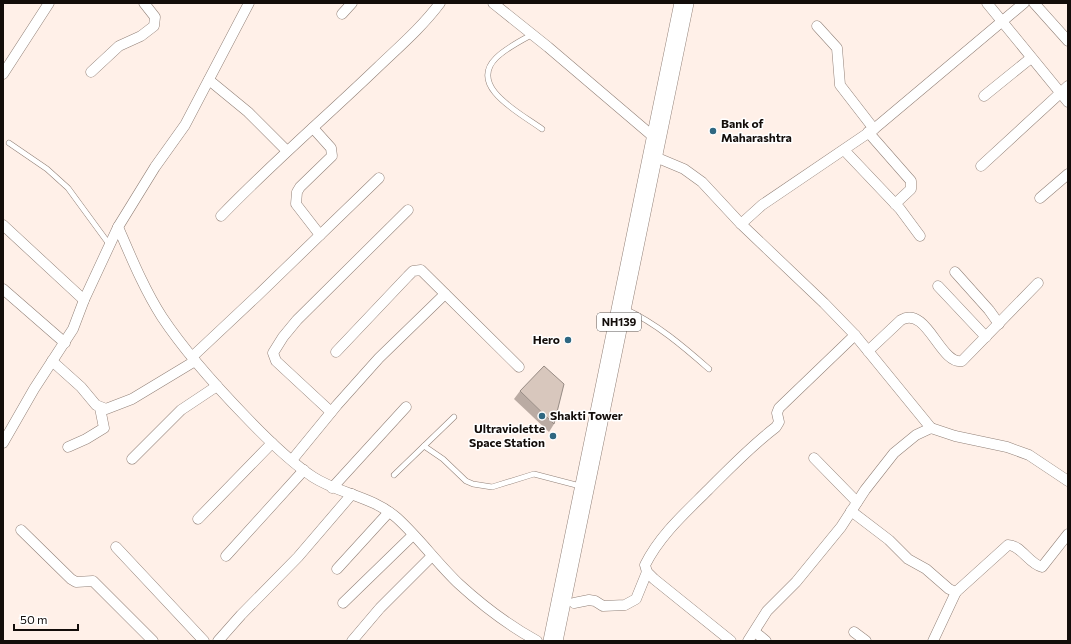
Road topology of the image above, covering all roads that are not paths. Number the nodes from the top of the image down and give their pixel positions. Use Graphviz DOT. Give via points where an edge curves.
graph roads {
  1 [pos="49,3"];
  2 [pos="144,3"];
  3 [pos="249,3"];
  4 [pos="352,3"];
  5 [pos="440,3"];
  6 [pos="494,3"];
  7 [pos="684,3"];
  8 [pos="696,3"];
  9 [pos="987,3"];
  10 [pos="1024,3"];
  11 [pos="1034,3"];
  12 [pos="342,14"];
  13 [pos="1002,22"];
  14 [pos="817,26"];
  15 [pos="533,34"];
  16 [pos="1068,41"];
  17 [pos="1031,58"];
  18 [pos="90,72"];
  19 [pos="3,74"];
  20 [pos="209,80"];
  21 [pos="1064,90"];
  22 [pos="984,96"];
  23 [pos="1068,102"];
  24 [pos="313,128"];
  25 [pos="542,129"];
  26 [pos="871,130"];
  27 [pos="9,143"];
  28 [pos="844,150"];
  29 [pos="287,151"];
  30 [pos="658,152"];
  31 [pos="981,166"];
  32 [pos="1068,174"];
  33 [pos="379,178"];
  34 [pos="1040,198"];
  35 [pos="895,204"];
  36 [pos="408,210"];
  37 [pos="221,216"];
  38 [pos="741,224"];
  39 [pos="3,225"];
  40 [pos="118,227"];
  41 [pos="320,235"];
  42 [pos="920,236"];
  43 [pos="109,244"];
  44 [pos="955,272"];
  45 [pos="1038,282"];
  46 [pos="938,286"];
  47 [pos="3,289"];
  48 [pos="445,294"];
  49 [pos="84,300"];
  50 [pos="628,310"];
  51 [pos="999,324"];
  52 [pos="855,335"];
  53 [pos="986,337"];
  54 [pos="65,343"];
  55 [pos="868,351"];
  56 [pos="336,352"];
  57 [pos="193,359"];
  58 [pos="52,361"];
  59 [pos="519,367"];
  60 [pos="709,369"];
  61 [pos="217,386"];
  62 [pos="406,407"];
  63 [pos="100,408"];
  64 [pos="331,412"];
  65 [pos="454,417"];
  66 [pos="931,428"];
  67 [pos="4,440"];
  68 [pos="272,443"];
  69 [pos="424,446"];
  70 [pos="68,447"];
  71 [pos="814,458"];
  72 [pos="132,459"];
  73 [pos="292,460"];
  74 [pos="304,470"];
  75 [pos="394,475"];
  76 [pos="1068,481"];
  77 [pos="332,488"];
  78 [pos="585,488"];
  79 [pos="352,494"];
  80 [pos="854,506"];
  81 [pos="389,512"];
  82 [pos="198,519"];
  83 [pos="21,530"];
  84 [pos="1068,534"];
  85 [pos="413,535"];
  86 [pos="116,548"];
  87 [pos="226,556"];
  88 [pos="432,556"];
  89 [pos="337,569"];
  90 [pos="647,572"];
  91 [pos="956,592"];
  92 [pos="343,603"];
  93 [pos="574,603"];
  94 [pos="755,632"];
  95 [pos="854,632"];
  96 [pos="153,641"];
  97 [pos="204,641"];
  98 [pos="218,641"];
  99 [pos="352,641"];
  100 [pos="537,641"];
  101 [pos="553,641"];
  102 [pos="566,641"];
  103 [pos="731,641"];
  104 [pos="748,641"];
  105 [pos="766,641"];
  106 [pos="866,641"];
  107 [pos="933,641"];
  1 -- 19 [label="street"];
  2 -- 18 [label="street" via="155,17 154,26 141,36 119,46"];
  3 -- 20 [label="street"];
  4 -- 12 [label="street"];
  5 -- 24 [label="street" via="420,26"];
  6 -- 15 [label="street"];
  7 -- 30 [label="highway, NH139"];
  8 -- 30 [label="highway, NH139"];
  9 -- 13 [label="street"];
  10 -- 13 [label="street"];
  11 -- 16 [label="street"];
  13 -- 17 [label="street"];
  13 -- 26 [label="street"];
  14 -- 26 [label="street" via="837,48 840,85"];
  15 -- 25 [label="lane" via="496,58 487,73 487,80 498,96"];
  15 -- 30 [label="street"];
  17 -- 21 [label="street"];
  17 -- 22 [label="street"];
  20 -- 29 [label="street" via="248,112"];
  20 -- 40 [label="street" via="179,135 155,167"];
  21 -- 23 [label="street"];
  21 -- 31 [label="street"];
  24 -- 29 [label="street"];
  24 -- 41 [label="street" via="330,148 332,156 300,187 296,204"];
  26 -- 28 [label="street"];
  26 -- 35 [label="street" via="911,181 911,189"];
  27 -- 43 [label="lane" via="68,188"];
  28 -- 35 [label="street"];
  28 -- 38 [label="street" via="762,205"];
  29 -- 37 [label="street"];
  30 -- 38 [label="street" via="697,178"];
  30 -- 50 [label="highway, NH139"];
  32 -- 34 [label="street"];
  33 -- 41 [label="street"];
  35 -- 42 [label="street"];
  36 -- 64 [label="street" via="297,320 273,353 282,368"];
  38 -- 52 [label="street" via="800,278"];
  39 -- 49 [label="street"];
  40 -- 43 [label="street"];
  40 -- 57 [label="street" via="161,316"];
  41 -- 57 [label="street"];
  43 -- 49 [label="street"];
  44 -- 51 [label="street"];
  45 -- 51 [label="street"];
  46 -- 53 [label="street"];
  47 -- 54 [label="street"];
  48 -- 56 [label="street" via="421,270 413,271"];
  48 -- 59 [label="street"];
  48 -- 64 [label="street" via="379,358"];
  49 -- 54 [label="street"];
  50 -- 60 [label="lane" via="685,348"];
  50 -- 78 [label="highway, NH139"];
  50 -- 93 [label="highway, NH139"];
  51 -- 53 [label="street"];
  52 -- 55 [label="street"];
  52 -- 90 [label="street" via="779,408 779,422 776,428 745,452 666,534 650,555 645,565"];
  53 -- 55 [label="street" via="966,358 958,361 916,318 907,317"];
  54 -- 58 [label="street"];
  55 -- 66 [label="street"];
  57 -- 61 [label="street"];
  57 -- 63 [label="street" via="132,399 110,408"];
  58 -- 63 [label="street"];
  58 -- 67 [label="street"];
  61 -- 68 [label="street"];
  61 -- 72 [label="street" via="181,410"];
  62 -- 77 [label="street"];
  63 -- 70 [label="street" via="104,428"];
  64 -- 73 [label="street"];
  65 -- 69 [label="lane"];
  66 -- 76 [label="street" via="1029,455"];
  66 -- 80 [label="street" via="916,435 894,453"];
  68 -- 73 [label="street"];
  68 -- 82 [label="street"];
  69 -- 75 [label="lane"];
  69 -- 78 [label="lane" via="473,484 492,487 534,474"];
  71 -- 80 [label="street"];
  73 -- 74 [label="street"];
  74 -- 77 [label="street"];
  74 -- 87 [label="street"];
  77 -- 79 [label="street"];
  78 -- 101 [label="highway, NH139"];
  79 -- 81 [label="street" via="369,500"];
  79 -- 98 [label="street" via="298,557"];
  80 -- 91 [label="street" via="908,559"];
  80 -- 94 [label="street" via="827,545 767,611"];
  81 -- 85 [label="street"];
  81 -- 89 [label="street"];
  83 -- 96 [label="street" via="71,579 76,582 93,582"];
  84 -- 91 [label="street" via="1042,567 1008,545"];
  85 -- 88 [label="street"];
  85 -- 92 [label="street"];
  86 -- 97 [label="street"];
  88 -- 99 [label="street" via="380,608"];
  88 -- 100 [label="street" via="500,619"];
  90 -- 93 [label="street" via="636,599 625,605 603,606 589,600"];
  90 -- 103 [label="street"];
  91 -- 107 [label="street"];
  93 -- 102 [label="highway, NH139"];
  94 -- 104 [label="street"];
  94 -- 105 [label="street"];
  95 -- 106 [label="street"];
}
